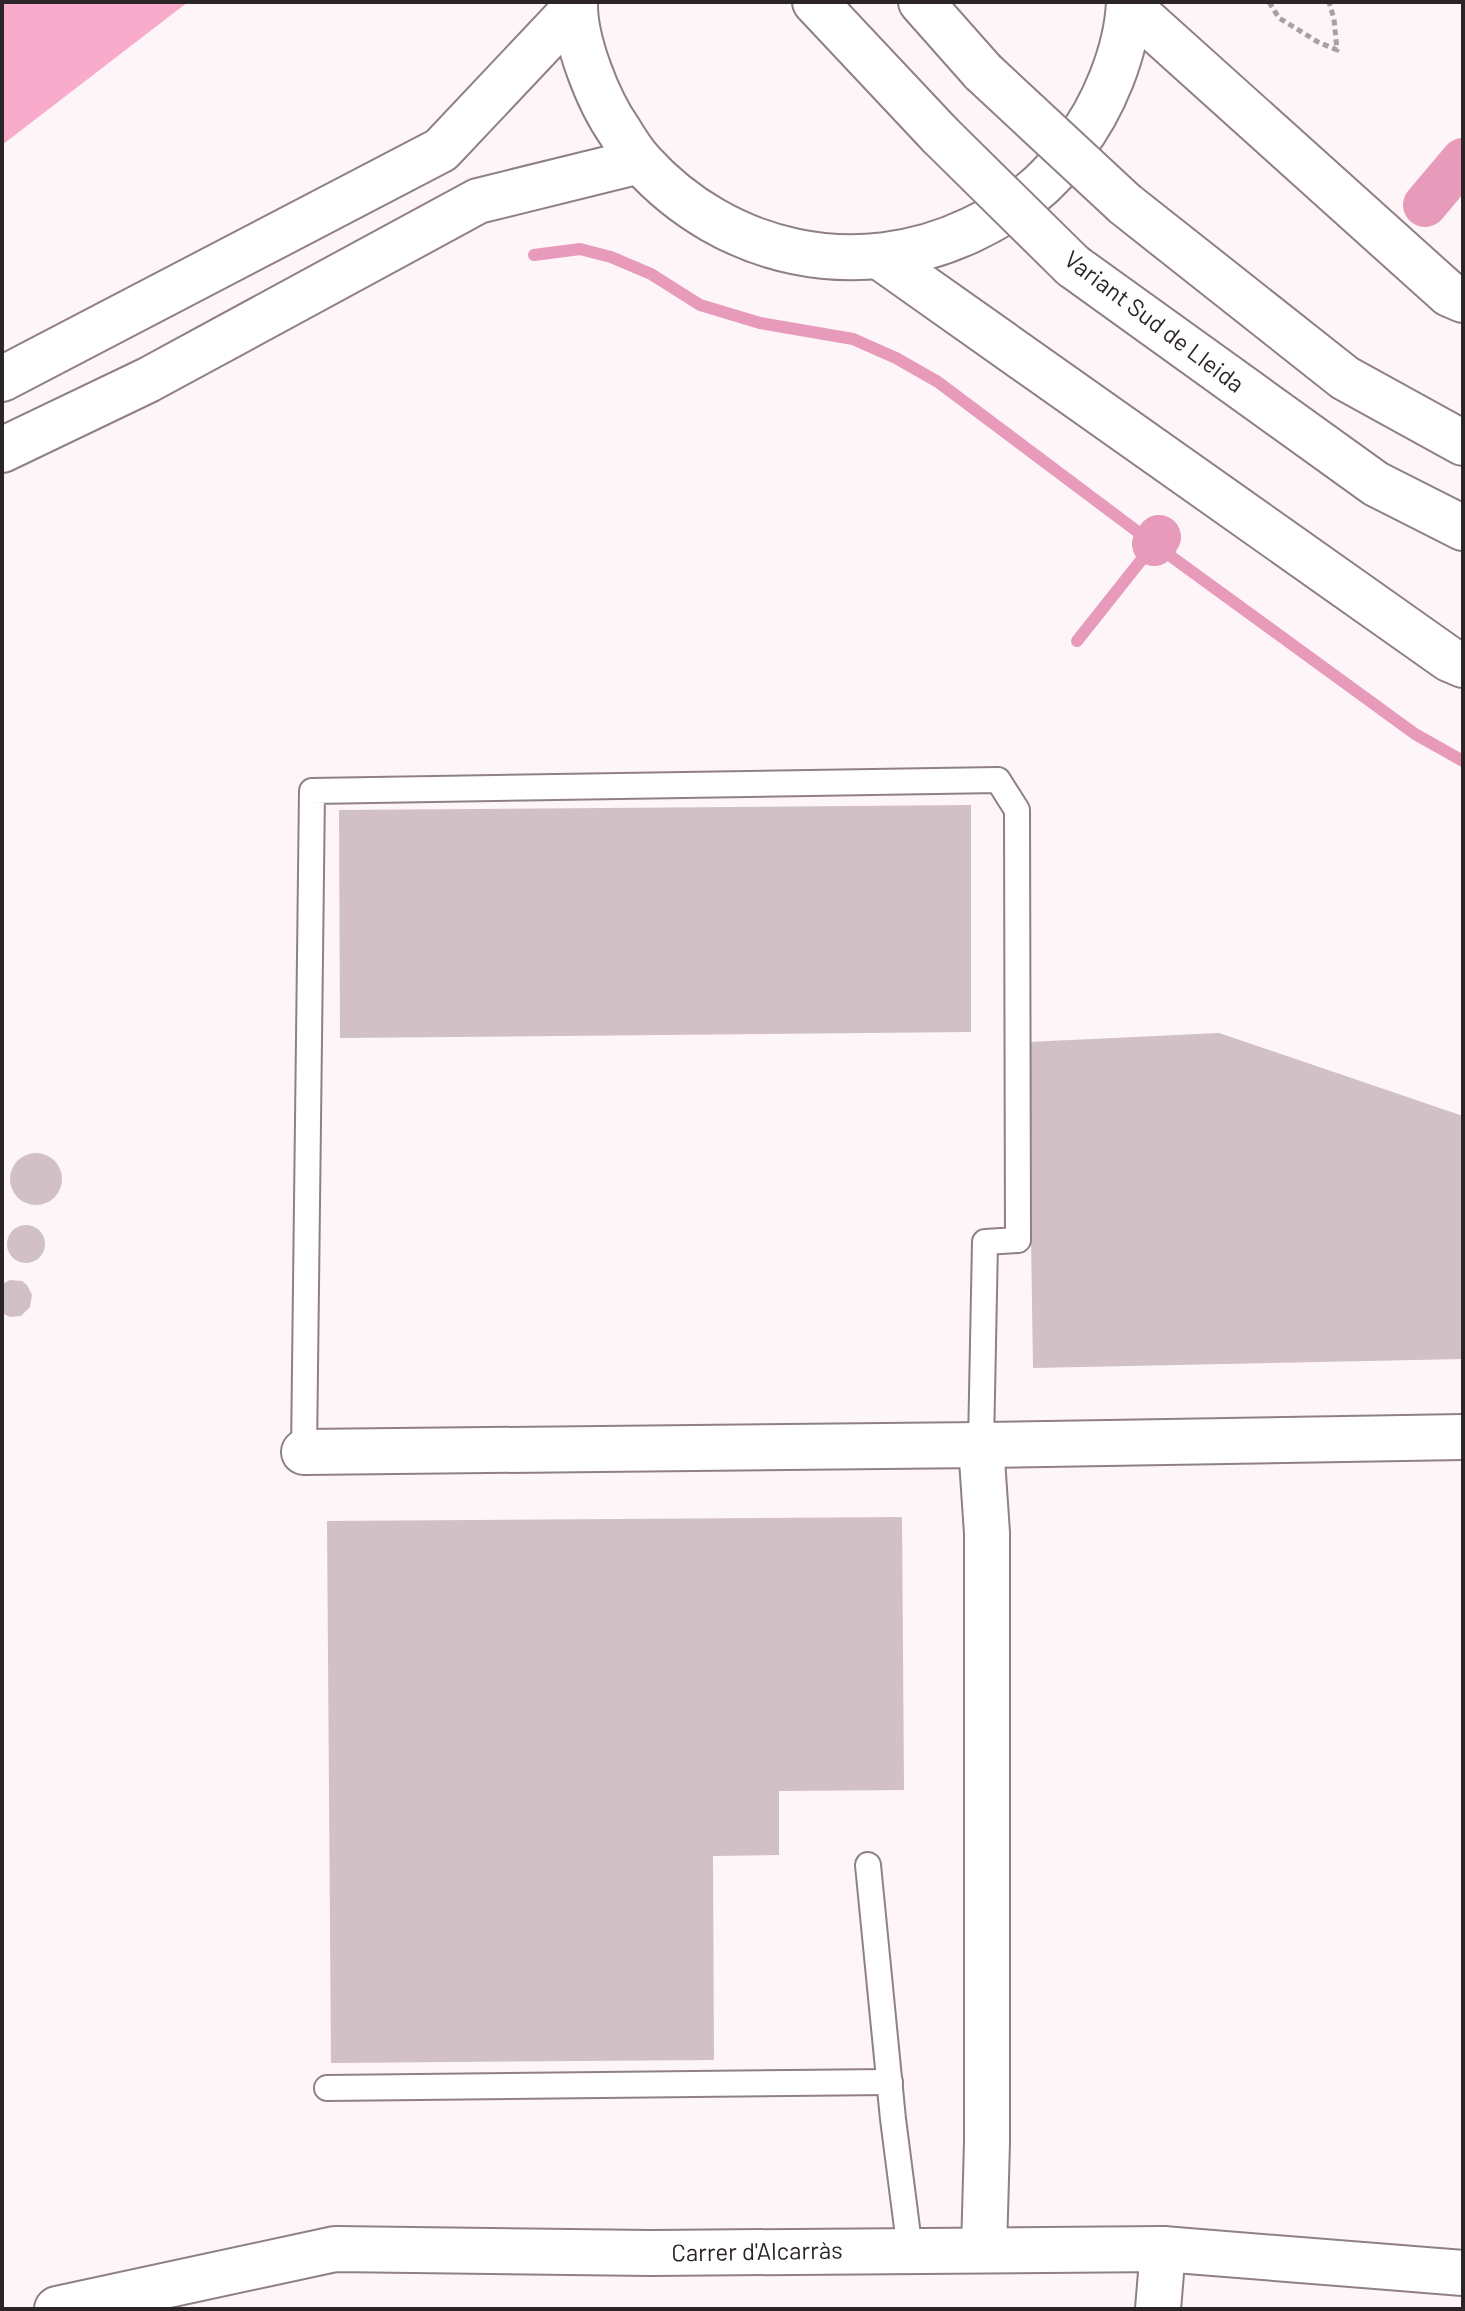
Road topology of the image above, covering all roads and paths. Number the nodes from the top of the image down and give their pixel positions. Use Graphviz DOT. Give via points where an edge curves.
graph roads {
  1 [pos="815,2"];
  2 [pos="921,2"];
  3 [pos="1269,2"];
  4 [pos="1329,2"];
  5 [pos="1129,4"];
  6 [pos="575,5"];
  7 [pos="640,161"];
  8 [pos="880,257"];
  9 [pos="1463,300"];
  10 [pos="2,379"];
  11 [pos="148,380"];
  12 [pos="1463,443"];
  13 [pos="2,450"];
  14 [pos="2,467"];
  15 [pos="1463,528"];
  16 [pos="1463,665"];
  17 [pos="1463,1437"];
  18 [pos="981,1445"];
  19 [pos="304,1452"];
  20 [pos="868,1865"];
  21 [pos="890,2082"];
  22 [pos="327,2088"];
  23 [pos="1163,2249"];
  24 [pos="984,2250"];
  25 [pos="910,2251"];
  26 [pos="1463,2273"];
  27 [pos="57,2309"];
  28 [pos="1158,2309"];
  1 -- 15 [label="main road, Variant Sud de Lleida, bridge" via="1073,266 1376,484"];
  2 -- 12 [label="main road, bridge" via="983,72 1125,204 1345,378"];
  3 -- 4 [label="path" via="1279,18 1337,50"];
  5 -- 8 [label="main road" via="1116,68 1090,126 1050,176 1000,216 943,243"];
  5 -- 9 [label="main road" via="1449,294"];
  6 -- 7 [label="main road" via="586,63 608,115"];
  6 -- 10 [label="main road" via="441,150"];
  7 -- 8 [label="main road" via="690,207 748,239 814,256"];
  7 -- 11 [label="main road" via="478,201"];
  8 -- 16 [label="main road"];
  11 -- 13 [label="main road"];
  11 -- 14 [label="main road"];
  17 -- 18 [label="main road"];
  18 -- 19 [label="main road"];
  18 -- 19 [label="lane" via="985,1242 1018,1240 1017,810 998,780 312,791"];
  18 -- 24 [label="main road" via="987,1533"];
  20 -- 21 [label="lane"];
  21 -- 22 [label="lane"];
  21 -- 25 [label="lane"];
  23 -- 24 [label="main road, Carrer d'Alcarràs"];
  23 -- 26 [label="main road, Carrer d'Alcarràs"];
  23 -- 28 [label="main road"];
  24 -- 25 [label="main road, Carrer d'Alcarràs"];
  25 -- 27 [label="main road, Carrer d'Alcarràs" via="335,2249"];
}
